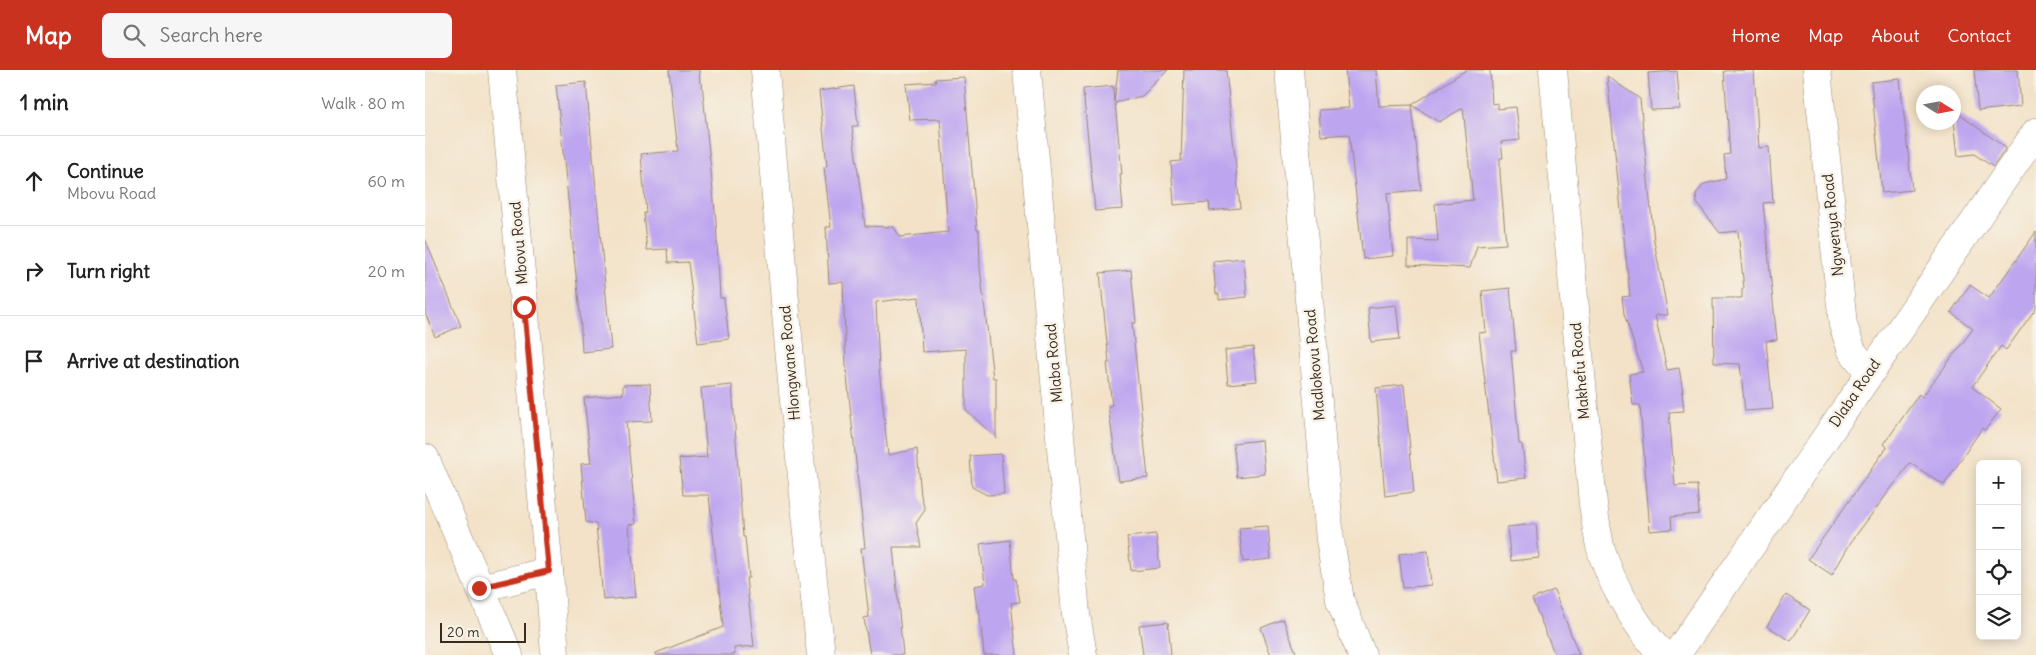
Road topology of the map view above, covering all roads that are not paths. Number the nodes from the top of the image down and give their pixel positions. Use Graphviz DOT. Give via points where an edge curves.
graph roads {
  1 [pos="502,70"];
  2 [pos="765,70"];
  3 [pos="1027,70"];
  4 [pos="1289,70"];
  5 [pos="1553,70"];
  6 [pos="1817,70"];
  7 [pos="2036,132"];
  8 [pos="1869,372"];
  9 [pos="425,458"];
  10 [pos="549,571"];
  11 [pos="479,588"];
  12 [pos="509,655"];
  13 [pos="555,655"];
  14 [pos="821,655"];
  15 [pos="1083,655"];
  16 [pos="1362,655"];
  17 [pos="1663,655"];
  18 [pos="1676,655"];
  1 -- 10 [label="street, Mbovu Road"];
  2 -- 14 [label="street, Hlongwane Road" via="791,372"];
  3 -- 15 [label="street, Mlaba Road" via="1076,614"];
  4 -- 16 [label="street, Madlokovu Road" via="1330,540 1340,600"];
  5 -- 17 [label="street, Makhefu Road" via="1593,504 1601,547 1614,581 1645,636"];
  6 -- 8 [label="street, Ngwenya Road" via="1843,325 1852,351"];
  7 -- 8 [label="street, Dlaba Road"];
  8 -- 18 [label="street, Dlaba Road"];
  9 -- 11 [label="street"];
  10 -- 11 [label="street"];
  10 -- 13 [label="street, Mbovu Road"];
  11 -- 12 [label="street"];
}
